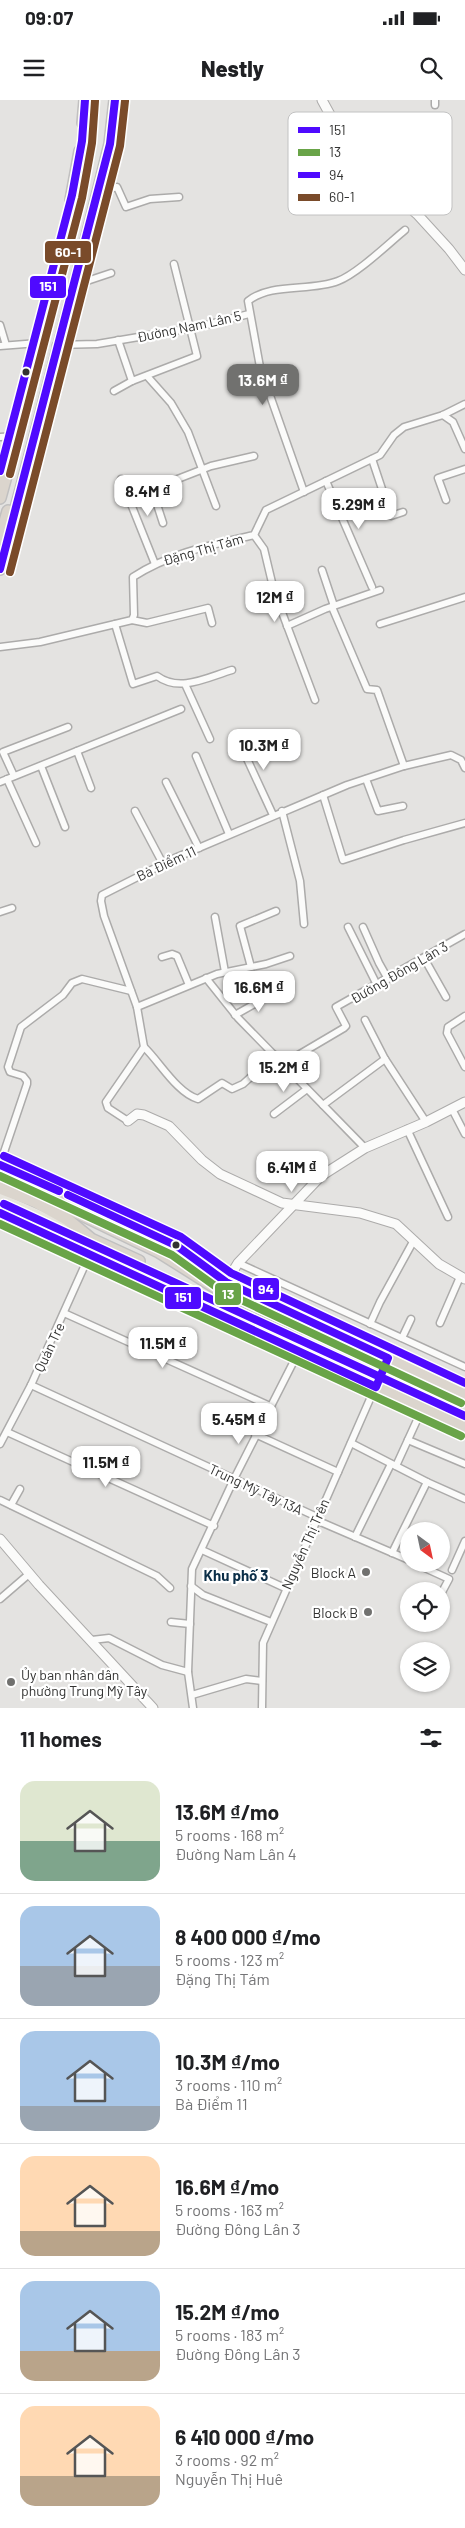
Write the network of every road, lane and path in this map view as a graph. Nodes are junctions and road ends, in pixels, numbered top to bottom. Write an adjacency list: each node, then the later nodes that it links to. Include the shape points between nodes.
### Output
1 (85, 100): 7 (highway)
2 (93, 100): 7 (highway)
3 (108, 100): 21 (highway, via 95,185)
4 (115, 100): 8 (highway, via 110,144)
5 (322, 100): 6 (street)
6 (329, 112)
7 (81, 167): 20 (highway)
8 (98, 192): 9 (street, via 117,187 126,207 150,199); 15 (highway)
9 (179, 197)
10 (418, 215): 13 (street)
11 (405, 230): 16 (street, Đường Nam Lân 5, via 338,281 276,290 253,297 248,301)
12 (174, 264): 18 (street)
13 (465, 270)
14 (111, 273): 15 (street)
15 (75, 285): 21 (highway)
16 (249, 314): 18 (street, Đường Nam Lân 5); 38 (street, via 260,367)
17 (0, 325): 22 (street)
18 (190, 328): 19 (street, Đường Nam Lân 5); 23 (street, via 197,356)
19 (118, 340): 21 (street, Đường Nam Lân 5); 24 (street)
20 (35, 343): 22 (street); 28 (highway)
21 (57, 345): 36 (highway)
22 (3, 346)
23 (147, 376): 24 (street); 33 (street, via 171,402 188,432)
24 (132, 381): 25 (street)
25 (114, 391)
26 (465, 404): 27 (street, Đặng Thị Tám)
27 (443, 415): 29 (street, via 453,422); 31 (street, Đặng Thị Tám, via 404,428 394,435 380,455)
28 (9, 436): 34 (highway); 39 (highway)
29 (465, 449)
30 (254, 456): 33 (street)
31 (372, 459): 37 (street, Đặng Thị Tám); 42 (street, via 391,516)
32 (465, 469): 40 (street, via 438,478)
33 (201, 470): 41 (street); 43 (street, via 151,489)
34 (0, 471)
35 (121, 479): 46 (street)
36 (20, 480): 45 (highway); 47 (highway)
37 (326, 481): 38 (street, Đặng Thị Tám); 49 (street)
38 (304, 492): 44 (street, Đặng Thị Tám, via 266,510)
39 (0, 498)
40 (446, 500)
41 (216, 506)
42 (403, 512)
43 (163, 523)
44 (254, 535): 46 (street, Đặng Thị Tám, via 172,555); 57 (street, via 264,549)
45 (0, 538)
46 (155, 564): 53 (street, Đặng Thị Tám, via 133,577)
47 (0, 569)
48 (322, 570): 52 (street)
49 (372, 588)
50 (380, 590): 52 (street)
51 (465, 597): 56 (street)
52 (333, 606): 57 (street); 72 (street, via 367,689 377,690)
53 (132, 620): 54 (street, via 147,623 208,608); 55 (street)
54 (212, 623)
55 (115, 624): 58 (street, via 40,642); 60 (street, via 133,684 157,676 163,681 181,686)
56 (380, 624)
57 (287, 626): 61 (street)
58 (0, 647)
59 (232, 670): 60 (street)
60 (185, 684): 66 (street)
61 (315, 700)
62 (181, 709): 68 (street)
63 (68, 727): 67 (street)
64 (236, 735): 70 (street)
65 (283, 738): 70 (street)
66 (210, 739)
67 (2, 749): 74 (street)
68 (77, 752): 71 (street); 78 (street)
69 (196, 756): 86 (street)
70 (246, 756): 83 (street)
71 (41, 766): 74 (street); 85 (street)
72 (404, 766): 73 (street, Bà Điểm 11, via 452,755 461,760); 75 (street, Bà Điểm 11)
73 (465, 768)
74 (14, 776): 76 (street)
75 (366, 779): 79 (street, Bà Điểm 11); 80 (street, via 378,811)
76 (3, 781): 87 (street)
77 (166, 782): 88 (street)
78 (90, 788)
79 (323, 795): 82 (street, Bà Điểm 11); 84 (street, via 343,860)
80 (403, 806)
81 (135, 811): 89 (street)
82 (282, 811): 83 (street, Bà Điểm 11); 94 (street, via 300,881)
83 (273, 815): 86 (street, Bà Điểm 11)
84 (465, 823)
85 (64, 827)
86 (229, 834): 88 (street, Bà Điểm 11)
87 (36, 843)
88 (199, 848): 89 (street, Bà Điểm 11)
89 (163, 864): 107 (street, Bà Điểm 11, via 102,895 104,916)
90 (12, 908): 92 (street)
91 (276, 911): 101 (street, via 240,926)
92 (0, 912)
93 (215, 917): 102 (street)
94 (304, 924)
95 (348, 926): 105 (street)
96 (363, 927): 104 (street)
97 (465, 934): 100 (street, Đường Đông Lân 3)
98 (290, 956): 101 (street)
99 (162, 957): 106 (street, via 177,956)
100 (424, 958): 104 (street, Đường Đông Lân 3); 109 (street)
101 (251, 967): 102 (street)
102 (225, 972): 103 (street)
103 (206, 978): 106 (street); 111 (street)
104 (388, 979): 105 (street, Đường Đông Lân 3)
105 (377, 985): 117 (street, Đường Đông Lân 3, via 336,1007 346,1026 344,1028)
106 (189, 986): 110 (street)
107 (131, 990): 110 (street, Bà Điểm 11); 129 (street, via 82,979 72,983 63,995 21,1028 8,1067 10,1072 23,1076 27,1084)
108 (272, 994): 111 (street)
109 (446, 998)
110 (137, 1007): 114 (street, Bà Điểm 11)
111 (235, 1014): 115 (street)
112 (465, 1016): 118 (street, via 448,1027 447,1033)
113 (365, 1020): 116 (street)
114 (144, 1047): 115 (street, via 167,1075 198,1099 222,1083 232,1090 243,1084); 124 (street, via 106,1102 108,1108)
115 (275, 1055): 117 (street)
116 (385, 1059): 121 (street); 125 (street)
117 (283, 1064): 119 (street)
118 (465, 1067)
119 (307, 1089): 121 (street); 123 (street)
120 (465, 1102): 122 (street)
121 (323, 1105): 128 (street)
122 (452, 1109): 125 (street); 127 (street)
123 (274, 1114)
124 (128, 1121): 135 (street, via 137,1114 169,1126 220,1174 282,1203)
125 (426, 1122): 126 (street)
126 (407, 1129): 128 (street); 138 (street)
127 (465, 1134)
128 (365, 1148): 135 (street, via 321,1176)
129 (0, 1164): 132 (highway)
130 (0, 1178): 132 (main road)
131 (0, 1188): 134 (highway)
132 (61, 1196): 134 (highway); 139 (highway); 142 (highway)
133 (0, 1198): 141 (main road)
134 (34, 1201): 141 (highway, via 68,1220)
135 (295, 1205): 140 (street, via 360,1213 396,1224); 143 (street)
136 (0, 1208): 141 (highway)
137 (0, 1213): 141 (highway)
138 (448, 1217)
139 (148, 1233): 142 (highway); 145 (highway, via 177,1246)
140 (414, 1240): 144 (street, via 439,1264); 149 (street)
141 (91, 1246): 146 (street, Quán Tre); 151 (highway); 152 (highway, via 130,1256)
142 (167, 1257): 145 (highway)
143 (238, 1263): 145 (street); 149 (street)
144 (462, 1278): 148 (street)
145 (223, 1287): 153 (highway)
146 (64, 1313): 156 (street, Quán Tre); 159 (street)
147 (411, 1320): 150 (street)
148 (440, 1323)
149 (370, 1324): 150 (street)
150 (402, 1338): 154 (street)
151 (298, 1351): 152 (highway); 159 (street)
152 (325, 1359): 155 (highway)
153 (387, 1361): 155 (street, Nguyễn Thị Trên); 157 (highway); 158 (highway)
154 (465, 1367)
155 (378, 1383): 160 (highway); 161 (highway); 166 (street, Nguyễn Thị Trên)
156 (31, 1385): 163 (street, Quán Tre); 171 (street, Trung Mỹ Tây 13A)
157 (465, 1394)
158 (465, 1401)
159 (270, 1406): 164 (street)
160 (423, 1407): 162 (highway); 165 (street)
161 (465, 1419)
162 (465, 1426)
163 (6, 1432): 167 (street, Quán Tre); 178 (street)
164 (255, 1434): 170 (street); 171 (street)
165 (408, 1440): 168 (street); 169 (street)
166 (351, 1443): 169 (street); 170 (street, Nguyễn Thị Trên)
167 (0, 1444)
168 (465, 1464)
169 (394, 1465): 172 (street); 179 (street)
170 (338, 1472): 177 (street, Nguyễn Thị Trên)
171 (234, 1479): 177 (street, Trung Mỹ Tây 13A); 178 (street)
172 (427, 1482): 174 (street); 183 (street)
173 (20, 1489): 176 (street)
174 (465, 1499)
175 (0, 1500): 176 (street)
176 (12, 1506): 190 (street, via 157,1576)
177 (316, 1519): 179 (street, Trung Mỹ Tây 13A); 191 (street, Nguyễn Thị Trên)
178 (214, 1526): 182 (street)
179 (355, 1537): 183 (street, Trung Mỹ Tây 13A)
180 (0, 1539): 187 (street)
181 (465, 1541): 185 (street)
182 (202, 1550): 189 (street, via 192,1569); 191 (street)
183 (392, 1553): 184 (street, Trung Mỹ Tây 13A)
184 (400, 1556)
185 (452, 1570)
186 (434, 1572): 188 (street, via 449,1579)
187 (29, 1574): 192 (street); 196 (street)
188 (447, 1582)
189 (191, 1586): 194 (street, via 203,1595); 195 (street)
190 (170, 1588)
191 (285, 1588): 194 (street, Nguyễn Thị Trên)
192 (0, 1599)
193 (171, 1622): 195 (street)
194 (271, 1622): 198 (street, Nguyễn Thị Trên, via 263,1643)
195 (190, 1624): 197 (street)
196 (92, 1640): 197 (street, via 109,1638 162,1665); 200 (street)
197 (188, 1672): 199 (street)
198 (262, 1681): 199 (street, via 246,1679); 202 (street, Nguyễn Thị Trên)
199 (192, 1695): 201 (street)
200 (153, 1708)
201 (193, 1708)
202 (262, 1708)

